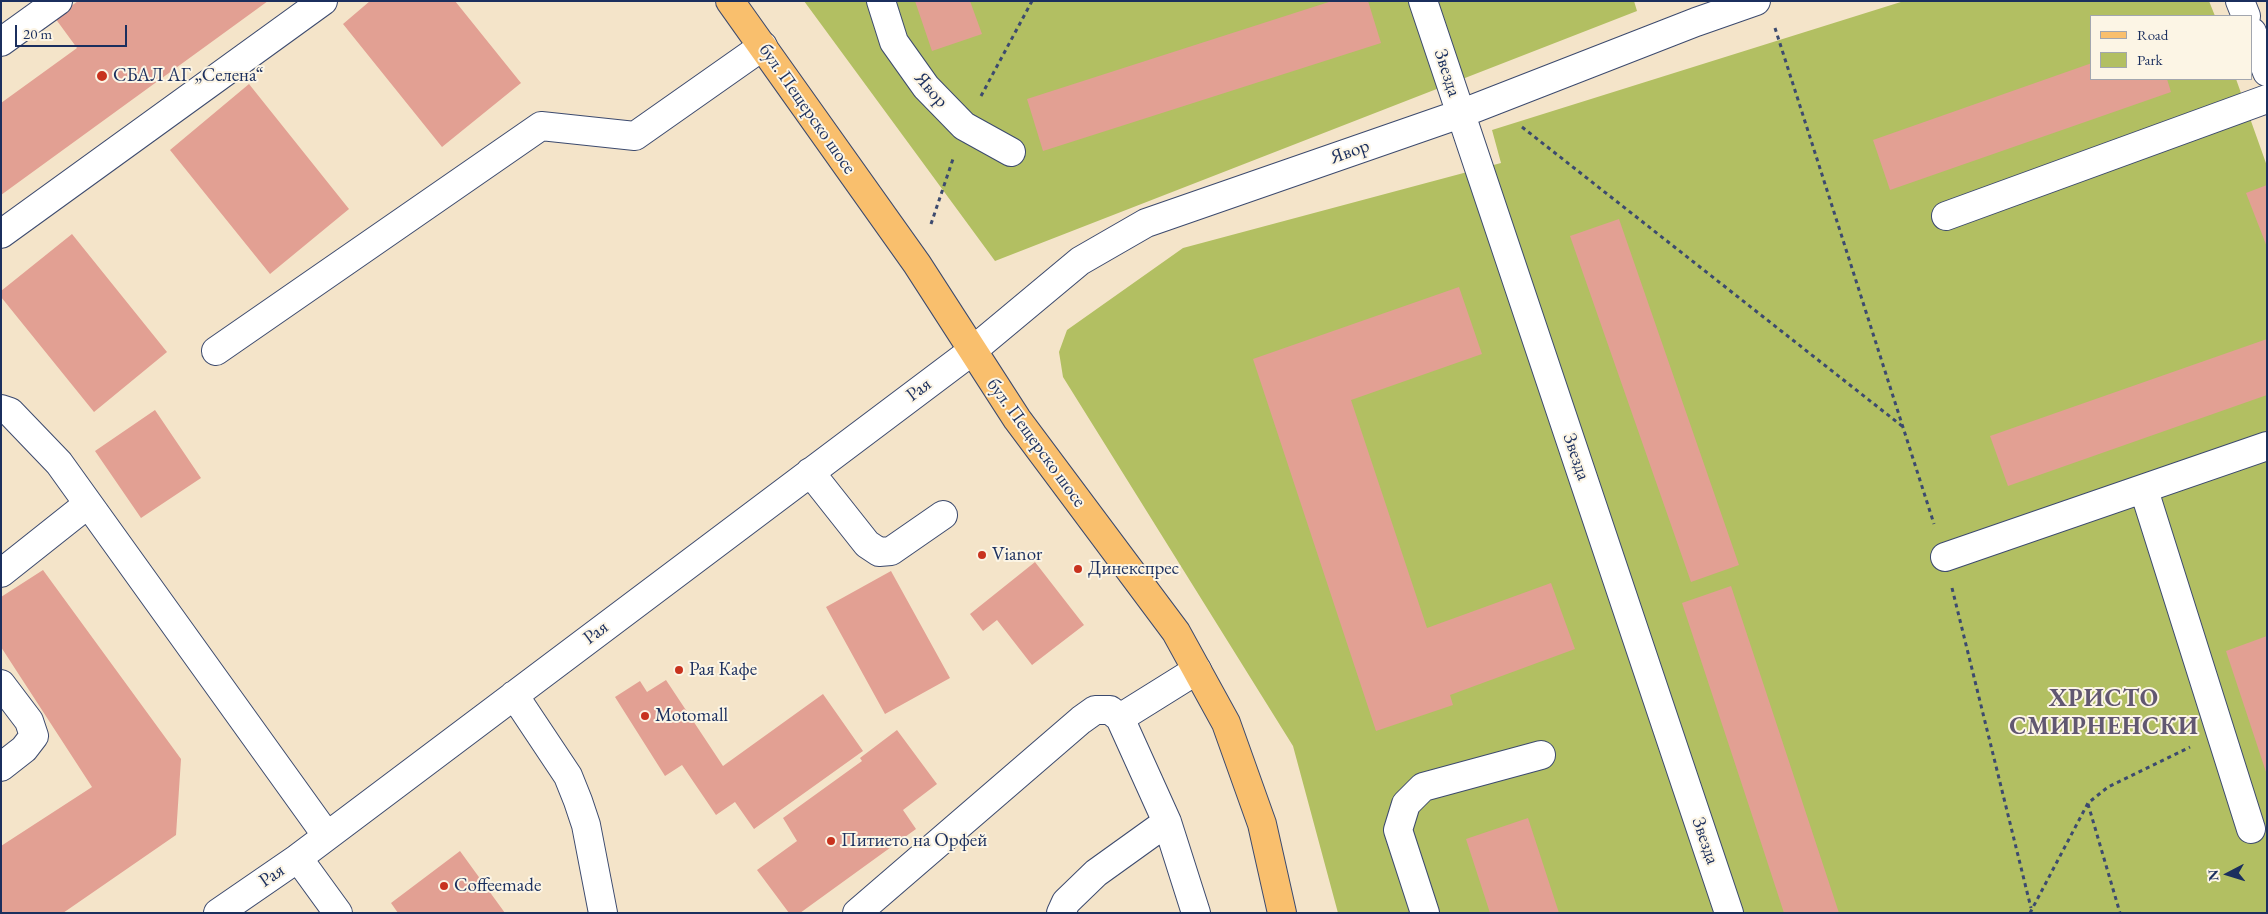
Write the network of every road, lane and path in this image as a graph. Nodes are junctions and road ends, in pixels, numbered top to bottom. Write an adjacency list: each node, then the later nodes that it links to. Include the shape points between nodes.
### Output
1 (58, 1): 11 (street)
2 (323, 1): 19 (street)
3 (730, 1): 12 (main road, бул. Пещерско шосе)
4 (881, 1): 17 (street, Явор, via 894,42 926,87 964,126)
5 (1423, 1): 16 (street, Звезда)
6 (2240, 1): 9 (street)
7 (1693, 11): 8 (street, Явор); 15 (street, Явор)
8 (1764, 11): 23 (path)
9 (2246, 15)
10 (2253, 35): 13 (street)
11 (1, 42)
12 (763, 46): 20 (street, via 635,136 541,126); 21 (main road, бул. Пещерско шосе, via 917,264)
13 (2267, 72)
14 (2267, 99): 18 (street)
15 (1490, 102): 16 (street, Явор); 23 (path)
16 (1460, 114): 21 (street, Явор, via 1146,223 1080,261); 52 (street, Звезда)
17 (1012, 152)
18 (1946, 216)
19 (1, 234)
20 (216, 350)
21 (972, 351): 25 (street, Рая); 31 (main road, бул. Пещерско шосе, via 1016,419 1176,632)
22 (1, 409): 27 (street, via 10,412 59,463)
23 (1902, 427): 29 (path)
24 (2267, 446): 26 (street)
25 (810, 472): 28 (street, via 867,544 879,552 891,550); 33 (street, Рая)
26 (2144, 490): 29 (street); 35 (street)
27 (88, 504): 30 (street); 41 (street)
28 (943, 516)
29 (1945, 557): 43 (path)
30 (1, 573)
31 (1197, 670): 34 (street); 50 (main road, бул. Пещерско шосе, via 1226,723 1262,824)
32 (1, 684): 37 (street, via 29,721 34,736 24,749)
33 (514, 695): 41 (street, Рая); 46 (street, via 568,776 586,826)
34 (1120, 718): 39 (street); 47 (street, via 1110,710 1095,710 1081,720)
35 (2220, 733): 38 (path, via 2108,786); 40 (street)
36 (1541, 756): 51 (street, via 1423,787 1406,804 1398,830)
37 (1, 767)
38 (2088, 803): 43 (path); 54 (path)
39 (1166, 822): 48 (street, via 1096,873 1066,902); 49 (street)
40 (2251, 829)
41 (327, 836): 42 (street, Рая)
42 (298, 858): 44 (street, Рая); 45 (street)
43 (2031, 908): 53 (path)
44 (218, 913)
45 (338, 913)
46 (603, 913)
47 (857, 913)
48 (1061, 913)
49 (1196, 913)
50 (1282, 913)
51 (1425, 913)
52 (1729, 913)
53 (2030, 913)
54 (2120, 913)

